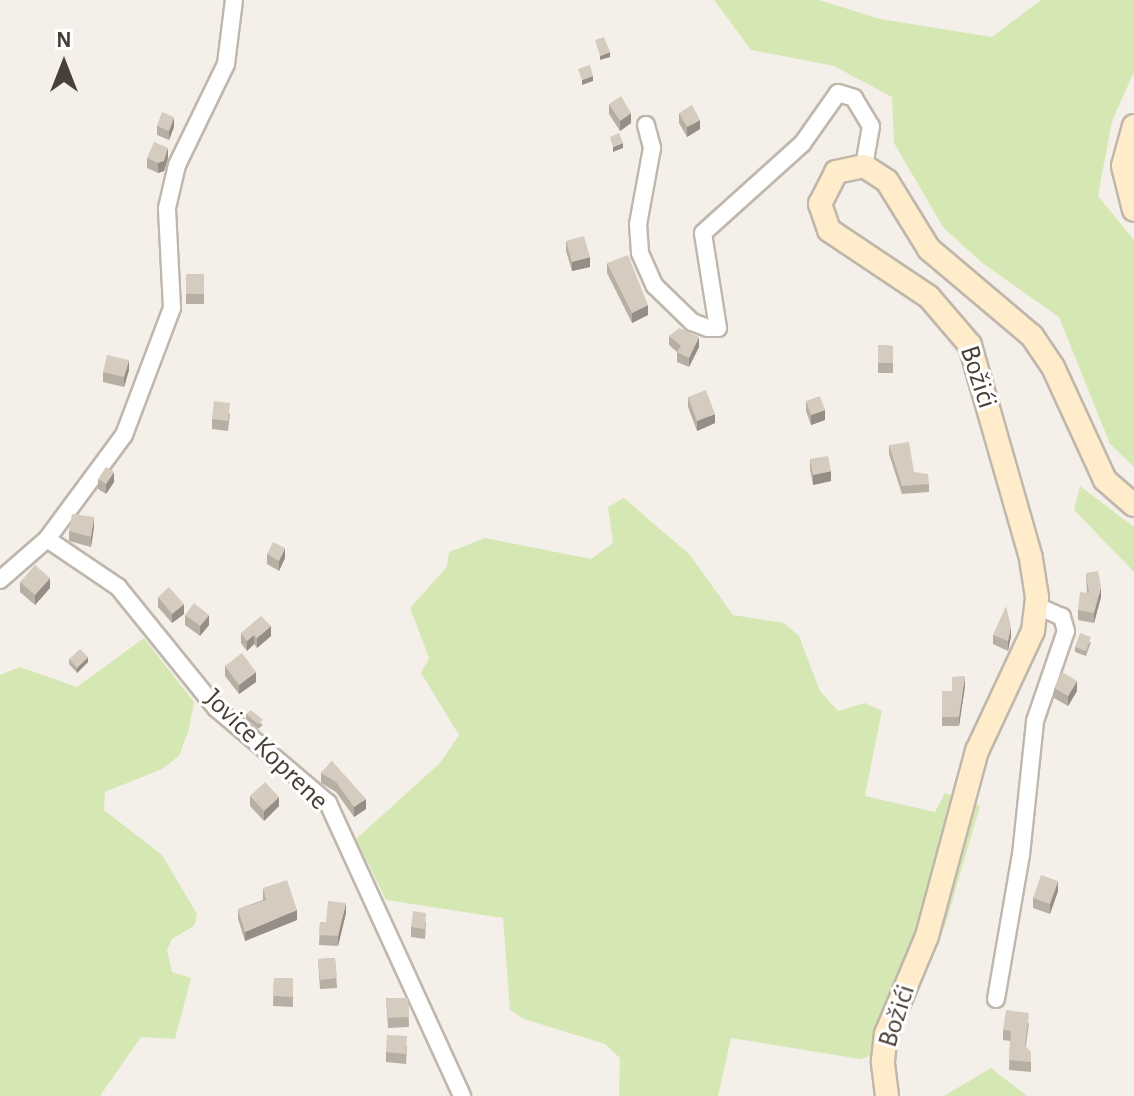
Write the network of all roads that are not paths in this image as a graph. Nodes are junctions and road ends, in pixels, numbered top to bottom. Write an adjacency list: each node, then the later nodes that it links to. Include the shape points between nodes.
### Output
1 (234, 0): 7 (street, via 226,64 177,165 167,208 172,308 124,435)
2 (646, 125): 4 (street, via 652,148 638,224 640,253 655,286 692,322 708,328 718,328 703,233 802,144 838,93 854,98 871,126)
3 (1134, 126): 5 (main road, via 1123,166)
4 (864, 166): 6 (main road, Božići, via 887,181 929,249 1041,346 1097,468 1112,490); 9 (main road, Božići, via 848,166 830,178 821,215 841,241 929,297 965,336 1031,558)
5 (1134, 210)
6 (1134, 505)
7 (47, 539): 8 (street); 11 (street, Jovice Koprene, via 118,587 216,708 328,803)
8 (0, 580)
9 (1037, 606): 10 (street, via 1062,617 1066,631 1035,721 1021,855); 12 (main road, Božići, via 1029,640 977,751 927,936 886,1034)
10 (996, 999)
11 (462, 1096)
12 (887, 1096)

